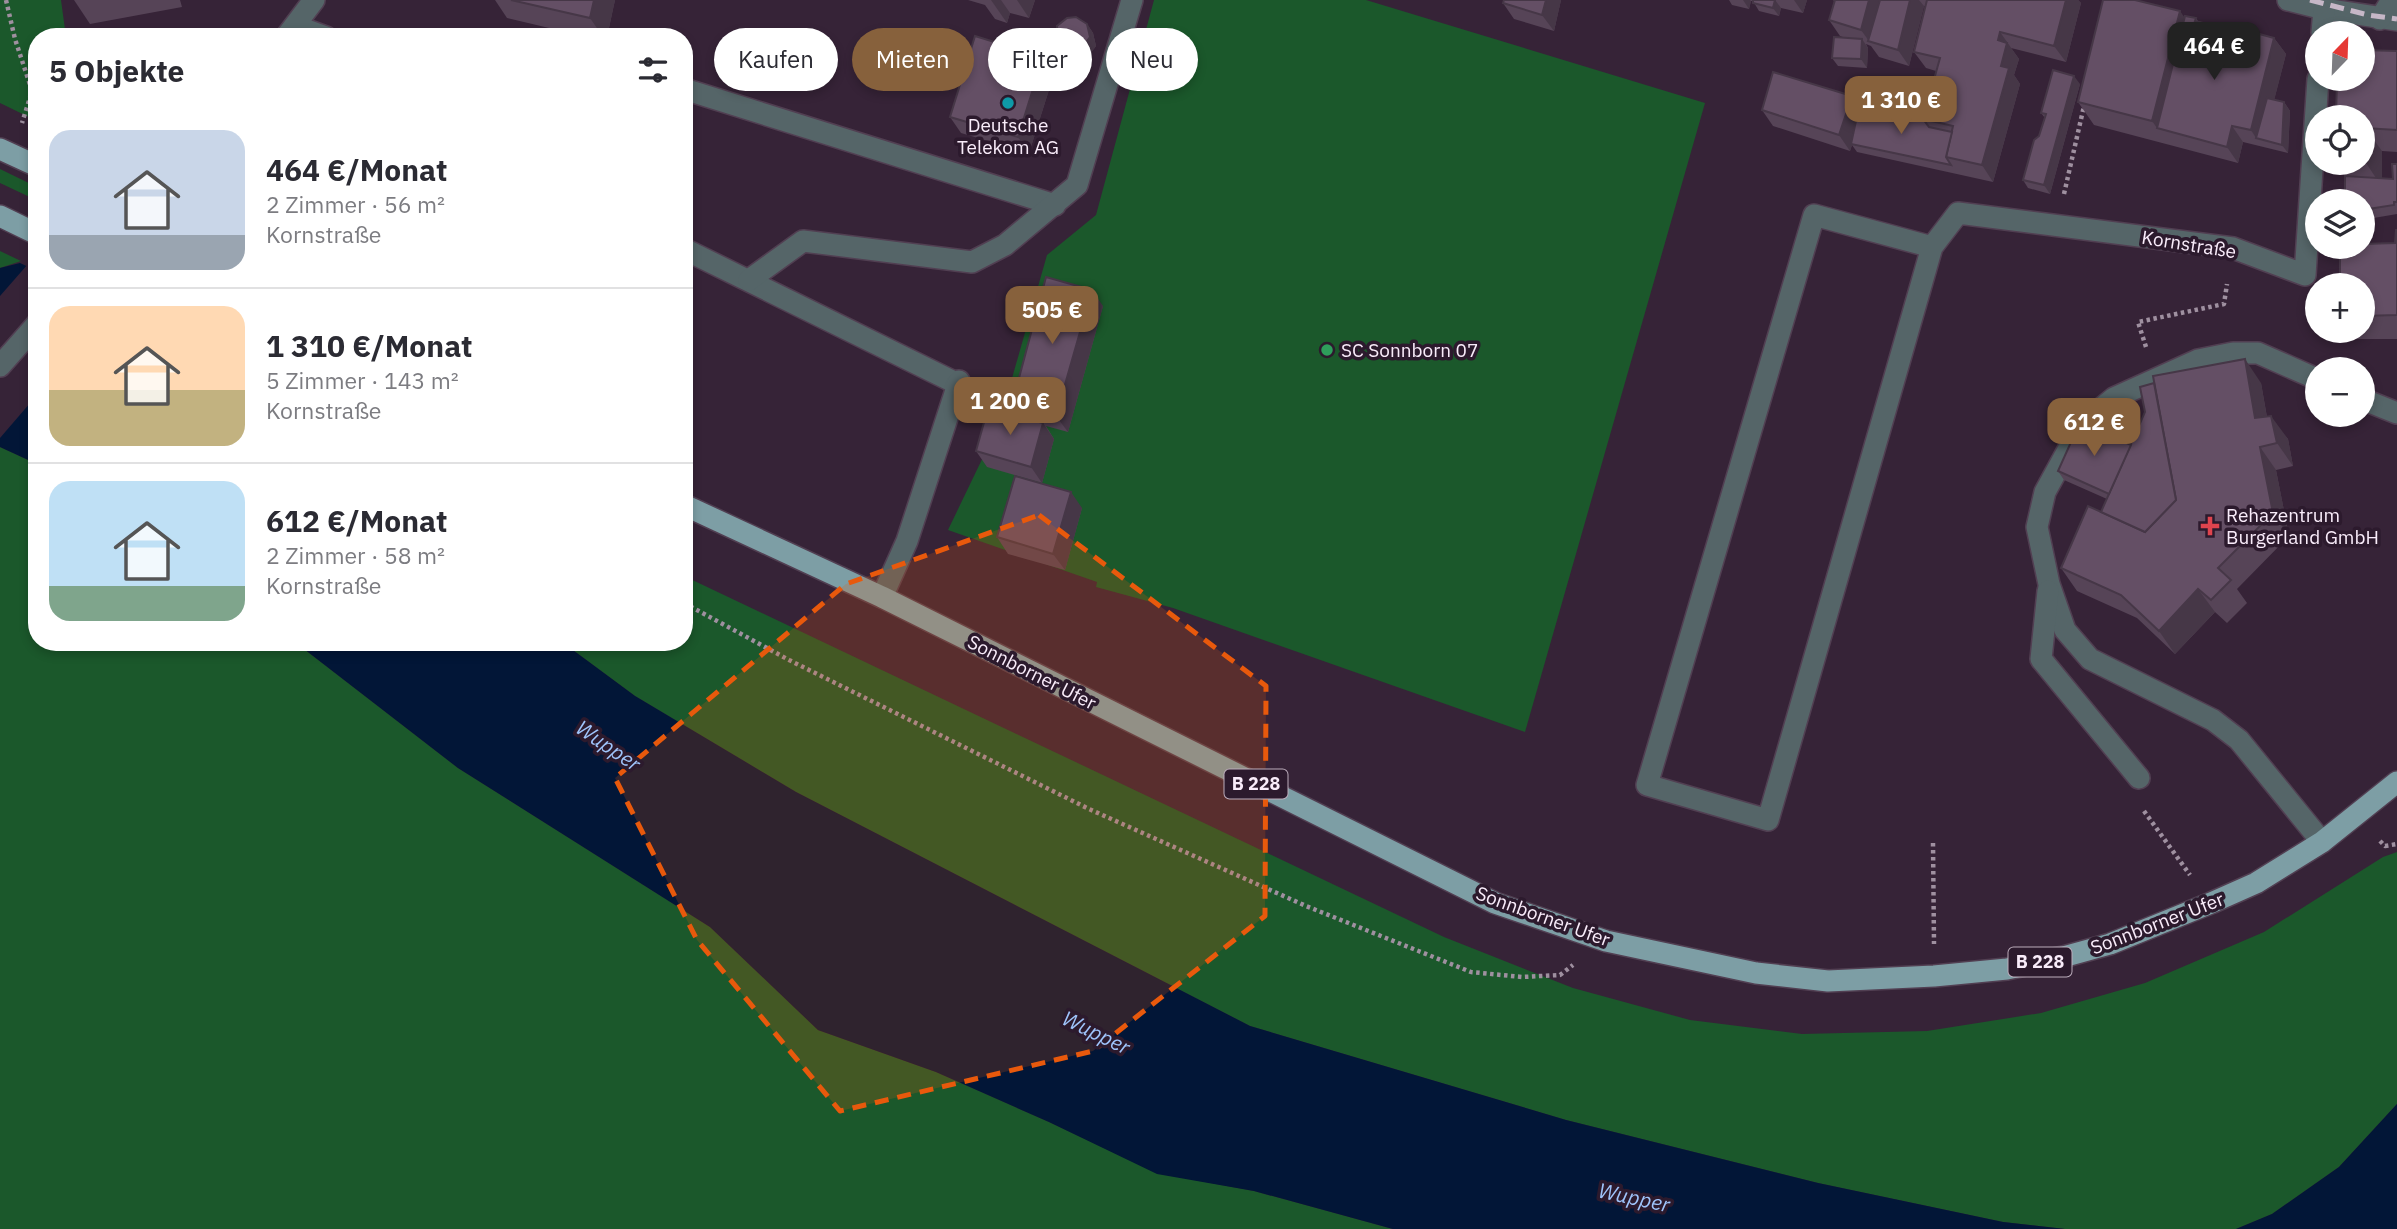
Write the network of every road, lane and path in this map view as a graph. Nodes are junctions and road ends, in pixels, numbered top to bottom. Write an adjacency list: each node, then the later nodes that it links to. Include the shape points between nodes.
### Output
1 (6, 0): 10 (path)
2 (314, 0): 9 (street)
3 (1132, 0): 18 (street, via 1077,184)
4 (2288, 0): 6 (street)
5 (2392, 0): 7 (street)
6 (2324, 9): 7 (street); 8 (street)
7 (2388, 19)
8 (2323, 21)
9 (293, 28)
10 (28, 79)
11 (2317, 91): 21 (street, Kornstraße, via 2305,275 2233,248 1958,213)
12 (693, 92): 18 (street)
13 (28, 100): 15 (path)
14 (2085, 103): 17 (path)
15 (6, 152): 16 (main road)
16 (28, 162)
17 (2067, 179)
18 (1055, 205): 23 (street, via 1004,245 972,262 803,241)
19 (0, 216): 20 (main road)
20 (28, 230)
21 (1932, 247): 21 (street, via 1814,215 1647,785 1768,820)
22 (693, 252): 23 (street)
23 (749, 280): 31 (street, via 958,382 907,541)
24 (2208, 308): 25 (path)
25 (2156, 318)
26 (28, 334): 27 (street)
27 (0, 366)
28 (2305, 374): 30 (street, via 2258,353 2198,360 2114,398 2088,419 2045,492 2037,527)
29 (693, 509): 31 (main road, Sonnborner Ufer / B 228)
30 (2049, 584): 33 (street, via 2041,659); 36 (street, via 2065,630 2090,659 2213,720 2239,740)
31 (882, 597): 39 (main road, Sonnborner Ufer / B 228, via 1495,903)
32 (693, 608): 39 (path, via 1089,809 1306,906 1471,972 1560,975)
33 (2139, 778)
34 (2397, 782): 36 (main road, Sonnborner Ufer / B 228)
35 (2140, 806): 38 (path)
36 (2322, 842): 38 (main road, Sonnborner Ufer / B 228, via 2256,883)
37 (1934, 843): 40 (path)
38 (2211, 903): 40 (main road, Sonnborner Ufer / B 228, via 2110,944 2063,957)
39 (1606, 941): 40 (main road, Sonnborner Ufer / B 228, via 1756,973 1828,981)
40 (1934, 976)

